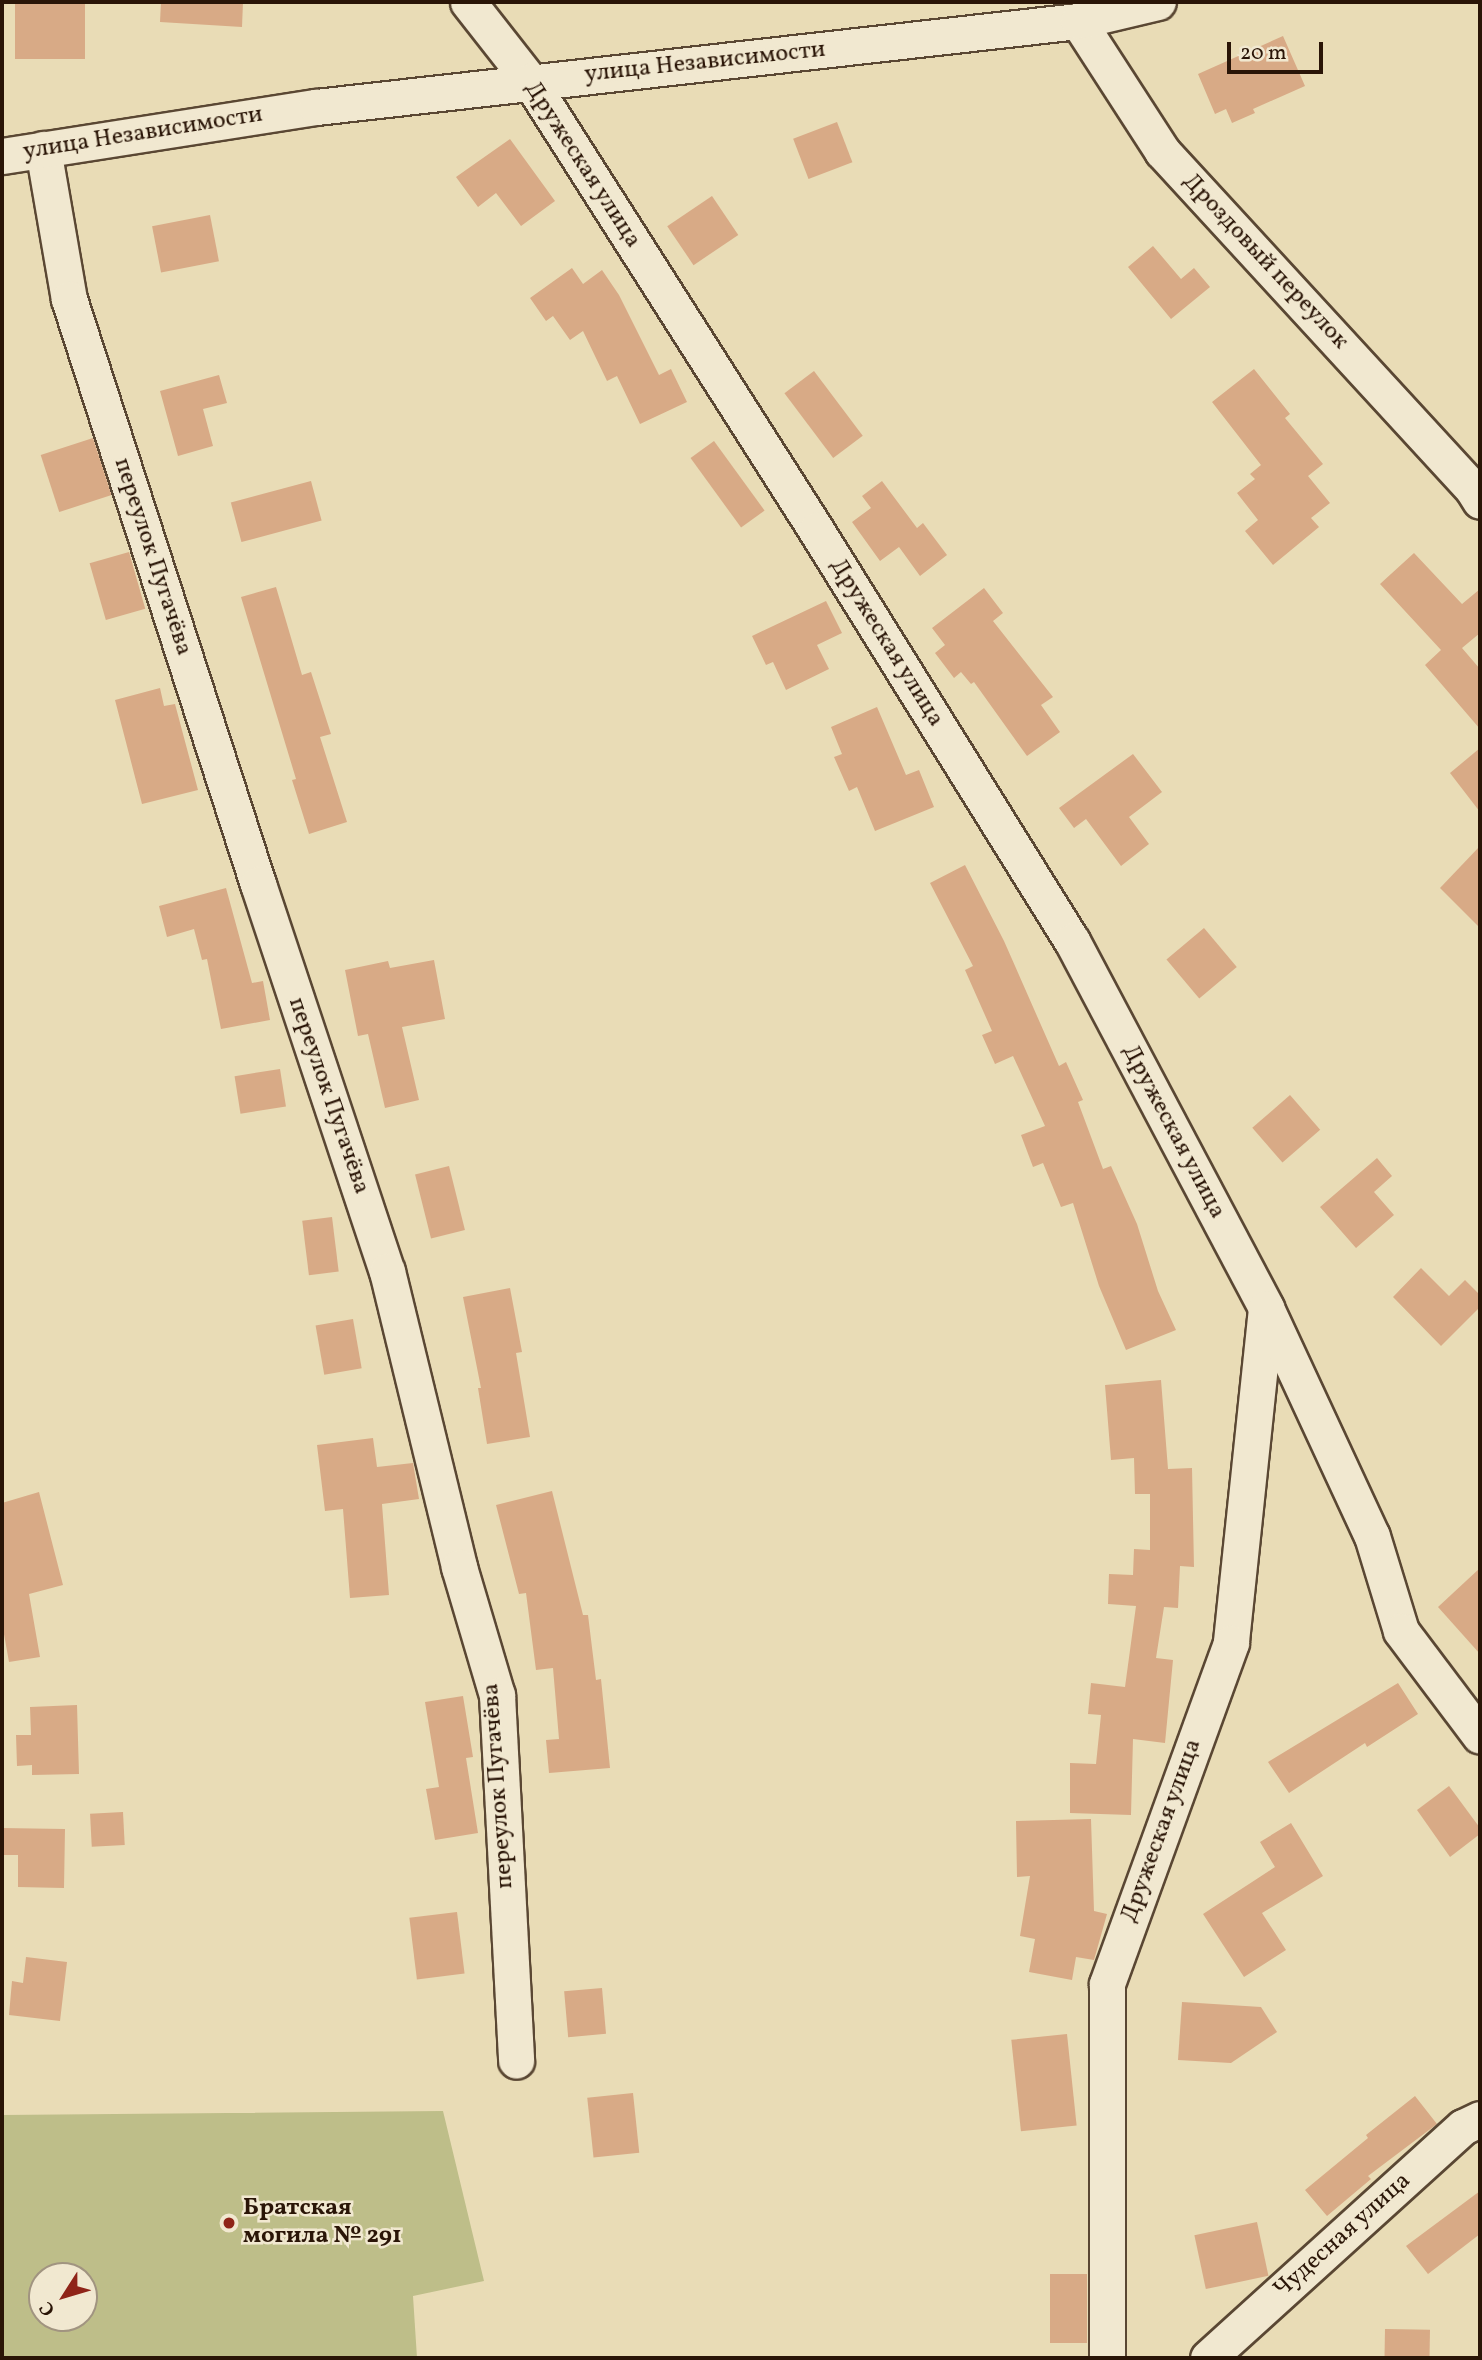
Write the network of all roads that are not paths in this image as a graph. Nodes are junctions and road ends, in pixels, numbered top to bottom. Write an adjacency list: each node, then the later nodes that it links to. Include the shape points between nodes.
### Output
1 (468, 2): 4 (street, Дружеская улица)
2 (1158, 2): 3 (street, улица Независимости)
3 (1077, 21): 4 (street, улица Независимости); 7 (street, Дроздовый переулок, via 1162,150)
4 (530, 81): 5 (street, улица Независимости); 8 (street, Дружеская улица, via 1072,941)
5 (43, 149): 6 (street, улица Независимости); 10 (street, переулок Пугачёва, via 69,299 387,1271 459,1567 497,1695)
6 (2, 156)
7 (1478, 491)
8 (1266, 1308): 9 (street, Дружеская улица, via 1372,1536 1401,1631); 12 (street, Дружеская улица, via 1231,1643 1107,1984)
9 (1480, 1736)
10 (516, 2061)
11 (1480, 2119): 13 (street, Чудесная улица, via 1463,2127)
12 (1107, 2358)
13 (1208, 2358)

